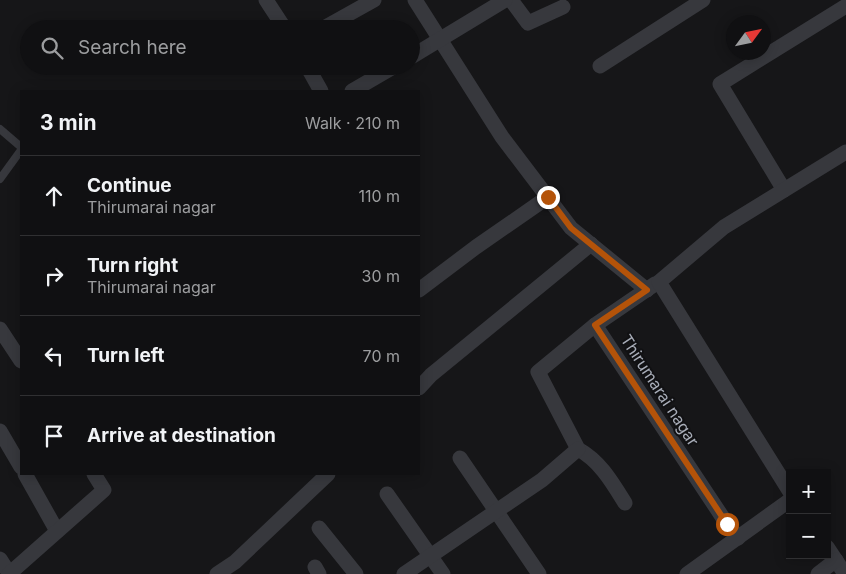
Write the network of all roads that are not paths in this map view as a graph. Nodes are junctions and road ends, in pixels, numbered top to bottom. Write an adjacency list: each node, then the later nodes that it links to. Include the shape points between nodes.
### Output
1 (266, 0): 9 (street)
2 (374, 0): 10 (street)
3 (414, 0): 11 (street)
4 (505, 0): 11 (street)
5 (511, 0): 7 (street, via 528,23)
6 (703, 0): 13 (street)
7 (566, 2)
8 (846, 6): 23 (street, via 720,84)
9 (279, 20)
10 (338, 20)
11 (439, 41): 12 (street); 24 (street, via 502,137)
12 (420, 52)
13 (600, 66)
14 (312, 75): 16 (street)
15 (380, 75): 17 (street)
16 (319, 90)
17 (354, 90)
18 (0, 130): 19 (lane)
19 (20, 147)
20 (20, 149): 22 (lane)
21 (846, 152): 23 (street)
22 (0, 179)
23 (784, 190): 26 (street, via 724,227)
24 (548, 197): 25 (street, via 571,228); 27 (street)
25 (591, 244): 26 (street); 31 (street)
26 (653, 286): 28 (street); 39 (street)
27 (420, 289)
28 (595, 325): 33 (street, via 538,372); 46 (street, Thirumarai nagar)
29 (0, 330): 30 (street)
30 (20, 360)
31 (420, 387)
32 (0, 431): 35 (street)
33 (578, 449): 41 (street, via 589,455 608,476); 43 (street, via 542,480)
34 (460, 458): 43 (street)
35 (20, 465)
36 (26, 475): 45 (street)
37 (95, 475): 45 (street, via 104,490)
38 (327, 475): 53 (street, via 235,562)
39 (786, 486)
40 (387, 494): 48 (street)
41 (625, 503)
42 (786, 503): 46 (street)
43 (497, 511): 48 (street); 57 (street)
44 (320, 528): 54 (street)
45 (57, 531): 52 (street)
46 (738, 538): 51 (street)
47 (831, 553): 50 (street)
48 (431, 556): 55 (street); 56 (street)
49 (0, 559): 52 (street)
50 (836, 560): 58 (street); 59 (street)
51 (690, 573)
52 (9, 574)
53 (217, 574)
54 (356, 574)
55 (404, 574)
56 (443, 574)
57 (539, 574)
58 (818, 574)
59 (845, 574)

